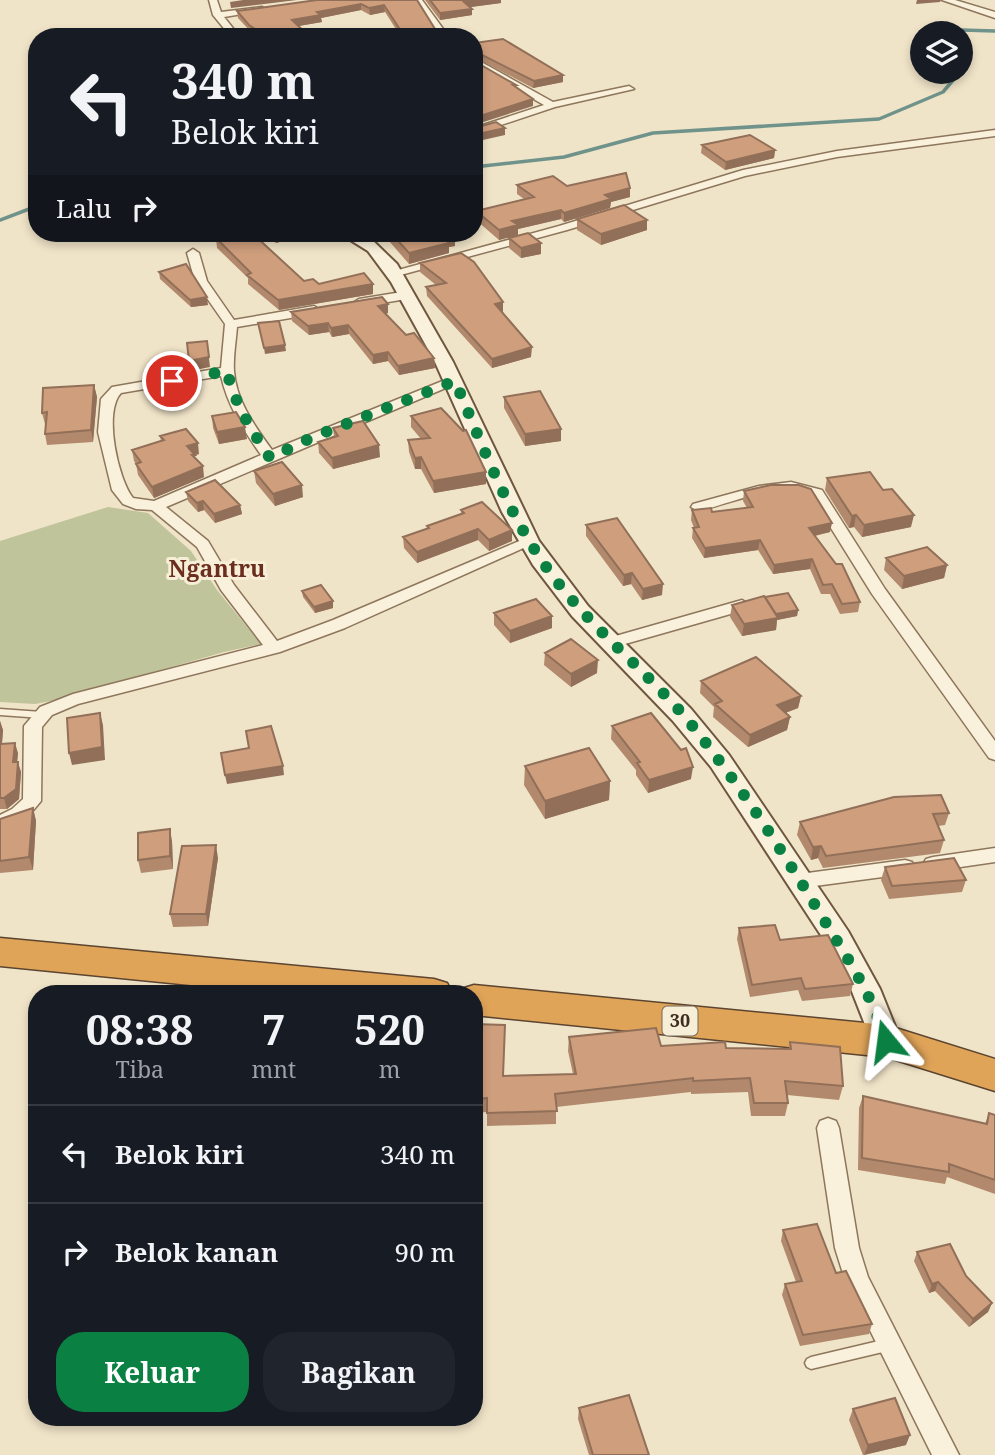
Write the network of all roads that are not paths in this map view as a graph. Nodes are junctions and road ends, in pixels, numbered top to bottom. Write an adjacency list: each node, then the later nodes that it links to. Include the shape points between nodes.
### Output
1 (213, 0): 5 (street)
2 (418, 0): 8 (street)
3 (946, 0): 6 (street)
4 (267, 9): 5 (street)
5 (217, 15): 7 (street)
6 (995, 15)
7 (228, 28)
8 (439, 28)
9 (483, 69): 11 (street)
10 (629, 89): 11 (street)
11 (552, 105): 12 (street)
12 (483, 128)
13 (995, 133): 16 (street, via 837,154 743,173)
14 (364, 242): 16 (street)
15 (193, 253): 18 (street, via 201,281)
16 (397, 272): 17 (street)
17 (408, 295): 18 (street); 20 (street)
18 (231, 324): 19 (street)
19 (227, 371): 21 (street, via 233,397); 22 (street, via 117,390 109,396 105,432 119,490 136,505)
20 (455, 381): 21 (street); 24 (street, via 486,457)
21 (270, 458): 22 (street)
22 (156, 506): 27 (street, via 203,544 227,587)
23 (698, 507): 30 (street, via 783,486 803,486 817,493 878,591)
24 (529, 542): 26 (street); 27 (street)
25 (742, 605): 26 (street)
26 (611, 643): 33 (street, via 685,718)
27 (274, 648): 29 (street, via 73,701)
28 (0, 712): 29 (lane)
29 (42, 715): 31 (street, via 33,726 32,801)
30 (995, 754)
31 (0, 823)
32 (995, 855): 33 (street)
33 (800, 881): 37 (street, via 875,1004)
34 (0, 952): 35 (highway)
35 (340, 985)
36 (483, 1001): 37 (highway, 30)
37 (886, 1041): 38 (highway, 30)
38 (995, 1075)
39 (828, 1128): 40 (street, via 847,1248 857,1280)
40 (889, 1344): 41 (lane); 42 (street)
41 (811, 1363)
42 (946, 1455)

